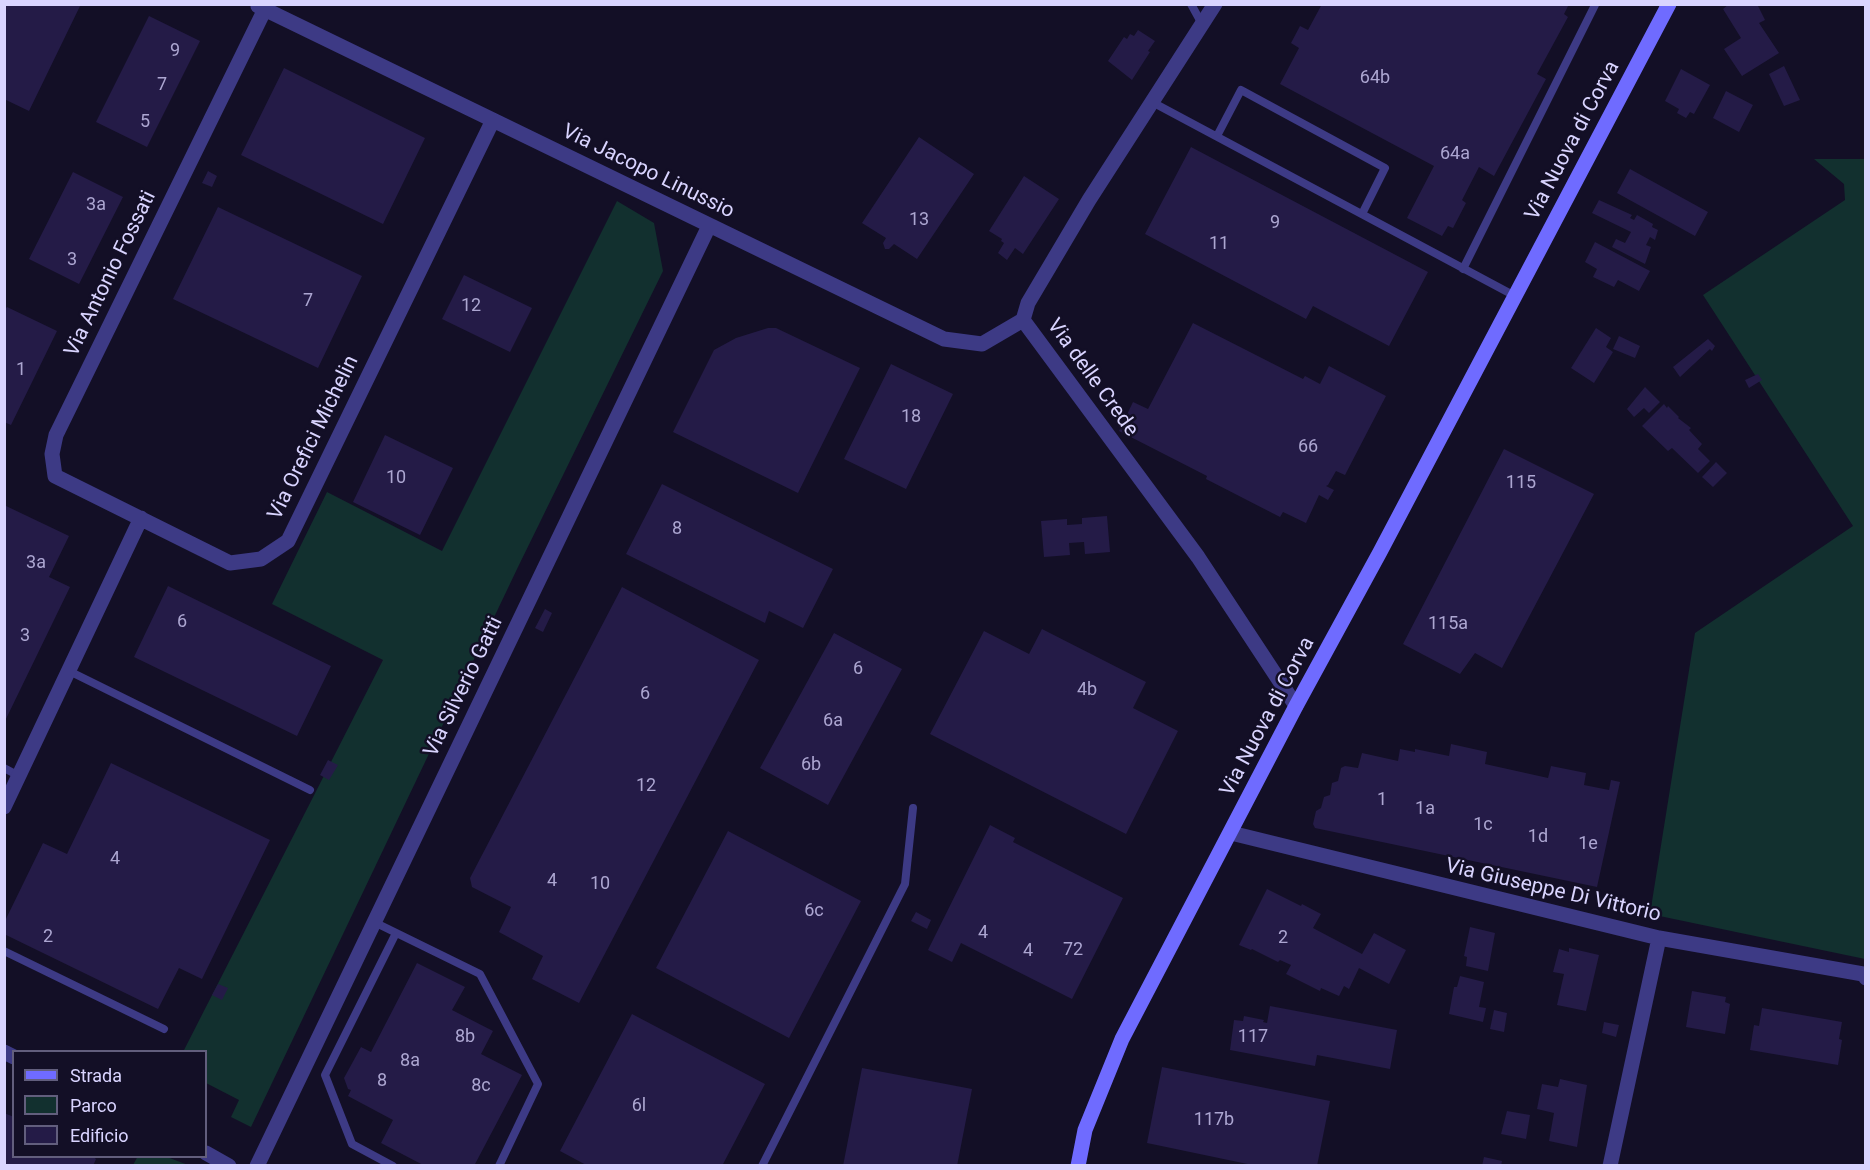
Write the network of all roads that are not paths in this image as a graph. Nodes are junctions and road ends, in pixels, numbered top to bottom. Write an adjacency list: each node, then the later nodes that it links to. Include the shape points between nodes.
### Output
1 (1191, 4): 6 (lane)
2 (1215, 4): 6 (street, Via delle Crede)
3 (1669, 4): 13 (main road, Via Nuova di Corva)
4 (1595, 5): 12 (lane)
5 (260, 7): 8 (street, Via Jacopo Linussio); 15 (street, Via Antonio Fossati, via 56,435 52,454 55,476)
6 (1202, 24): 7 (street, Via delle Crede)
7 (1152, 102): 9 (lane); 14 (street, Via delle Crede, via 1028,303)
8 (493, 120): 11 (street, Via Jacopo Linussio); 15 (street, Via Orefici Michelin, via 288,541 261,559 230,563)
9 (1216, 136): 10 (lane); 10 (lane, via 1241,90 1385,168)
10 (1362, 214): 12 (lane)
11 (709, 226): 14 (street, Via Jacopo Linussio, via 944,339 982,345); 24 (street, Via Silverio Gatti)
12 (1463, 269): 13 (lane)
13 (1515, 296): 17 (main road, Via Nuova di Corva)
14 (1023, 320): 17 (street, Via delle Crede, via 1198,557)
15 (141, 518): 16 (street)
16 (69, 671): 19 (street); 20 (lane)
17 (1296, 706): 23 (main road, Via Nuova di Corva)
18 (4, 768): 19 (lane)
19 (19, 776): 21 (street)
20 (310, 790)
21 (4, 807)
22 (913, 808): 35 (lane, via 904,884)
23 (1231, 833): 26 (street, Via Giuseppe Di Vittorio); 36 (main road, Via Nuova di Corva, via 1122,1039 1085,1130)
24 (374, 922): 25 (lane); 32 (street, Via Silverio Gatti)
25 (396, 933): 33 (lane, via 325,1075 352,1144); 34 (lane, via 480,974 538,1084)
26 (1659, 938): 28 (street, Via Giuseppe Di Vittorio, via 1863,974); 37 (street)
27 (4, 951): 29 (lane)
28 (1866, 978)
29 (164, 1029)
30 (207, 1155): 31 (street)
31 (229, 1166)
32 (257, 1166)
33 (393, 1166)
34 (499, 1166)
35 (762, 1166)
36 (1078, 1166)
37 (1610, 1166)

